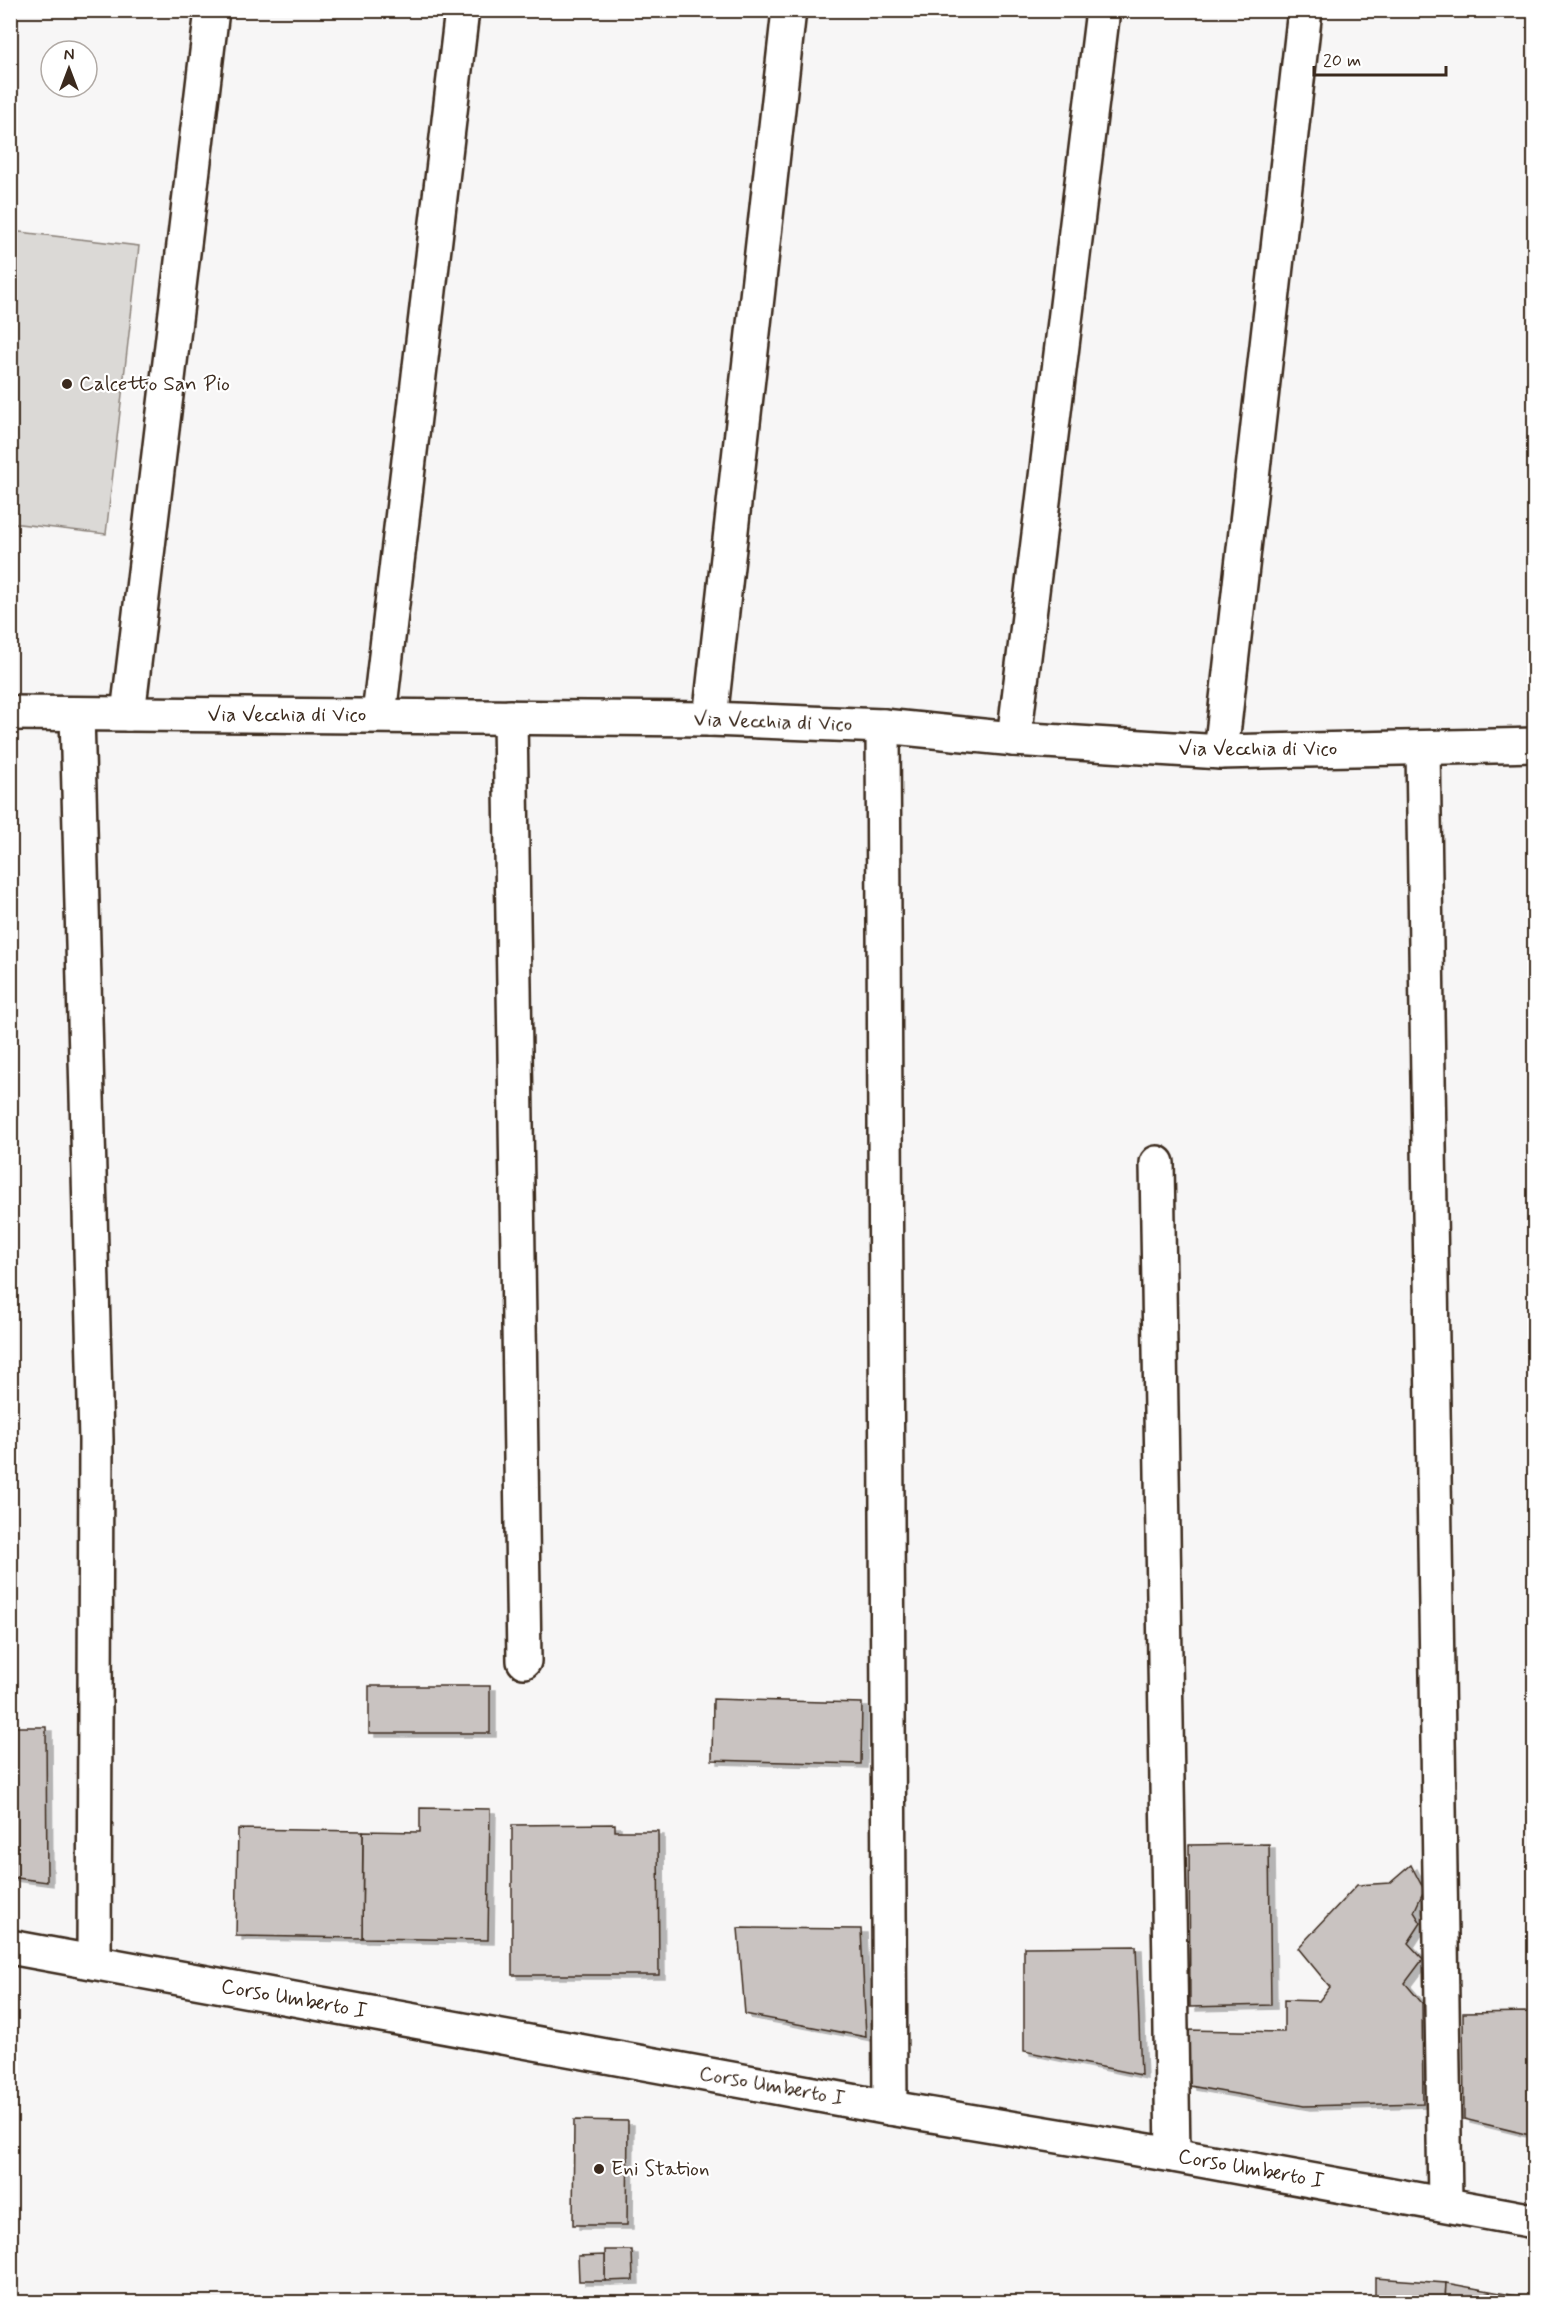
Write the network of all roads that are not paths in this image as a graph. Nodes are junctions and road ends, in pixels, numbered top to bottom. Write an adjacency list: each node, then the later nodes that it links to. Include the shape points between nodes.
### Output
1 (212, 10): 8 (street)
2 (462, 10): 9 (street)
3 (789, 10): 11 (street)
4 (1103, 10): 13 (street)
5 (1305, 10): 16 (street)
6 (10, 713): 7 (street, Via Vecchia di Vico)
7 (77, 714): 8 (street, Via Vecchia di Vico); 20 (street, via 96,1440)
8 (128, 714): 9 (street, Via Vecchia di Vico)
9 (379, 715): 10 (street, Via Vecchia di Vico)
10 (510, 717): 11 (street, Via Vecchia di Vico); 18 (street)
11 (710, 719): 12 (street, Via Vecchia di Vico)
12 (883, 726): 13 (street, Via Vecchia di Vico); 21 (street)
13 (1014, 740): 16 (street, Via Vecchia di Vico)
14 (1534, 746): 15 (street, Via Vecchia di Vico)
15 (1423, 748): 16 (street, Via Vecchia di Vico); 23 (street)
16 (1221, 752)
17 (1157, 1163): 22 (street)
18 (524, 1661)
19 (10, 1947): 20 (street, Corso Umberto I)
20 (94, 1962): 21 (street, Corso Umberto I)
21 (890, 2108): 22 (street, Corso Umberto I)
22 (1173, 2155): 23 (street, Corso Umberto I)
23 (1445, 2204): 24 (street, Corso Umberto I)
24 (1534, 2221)

